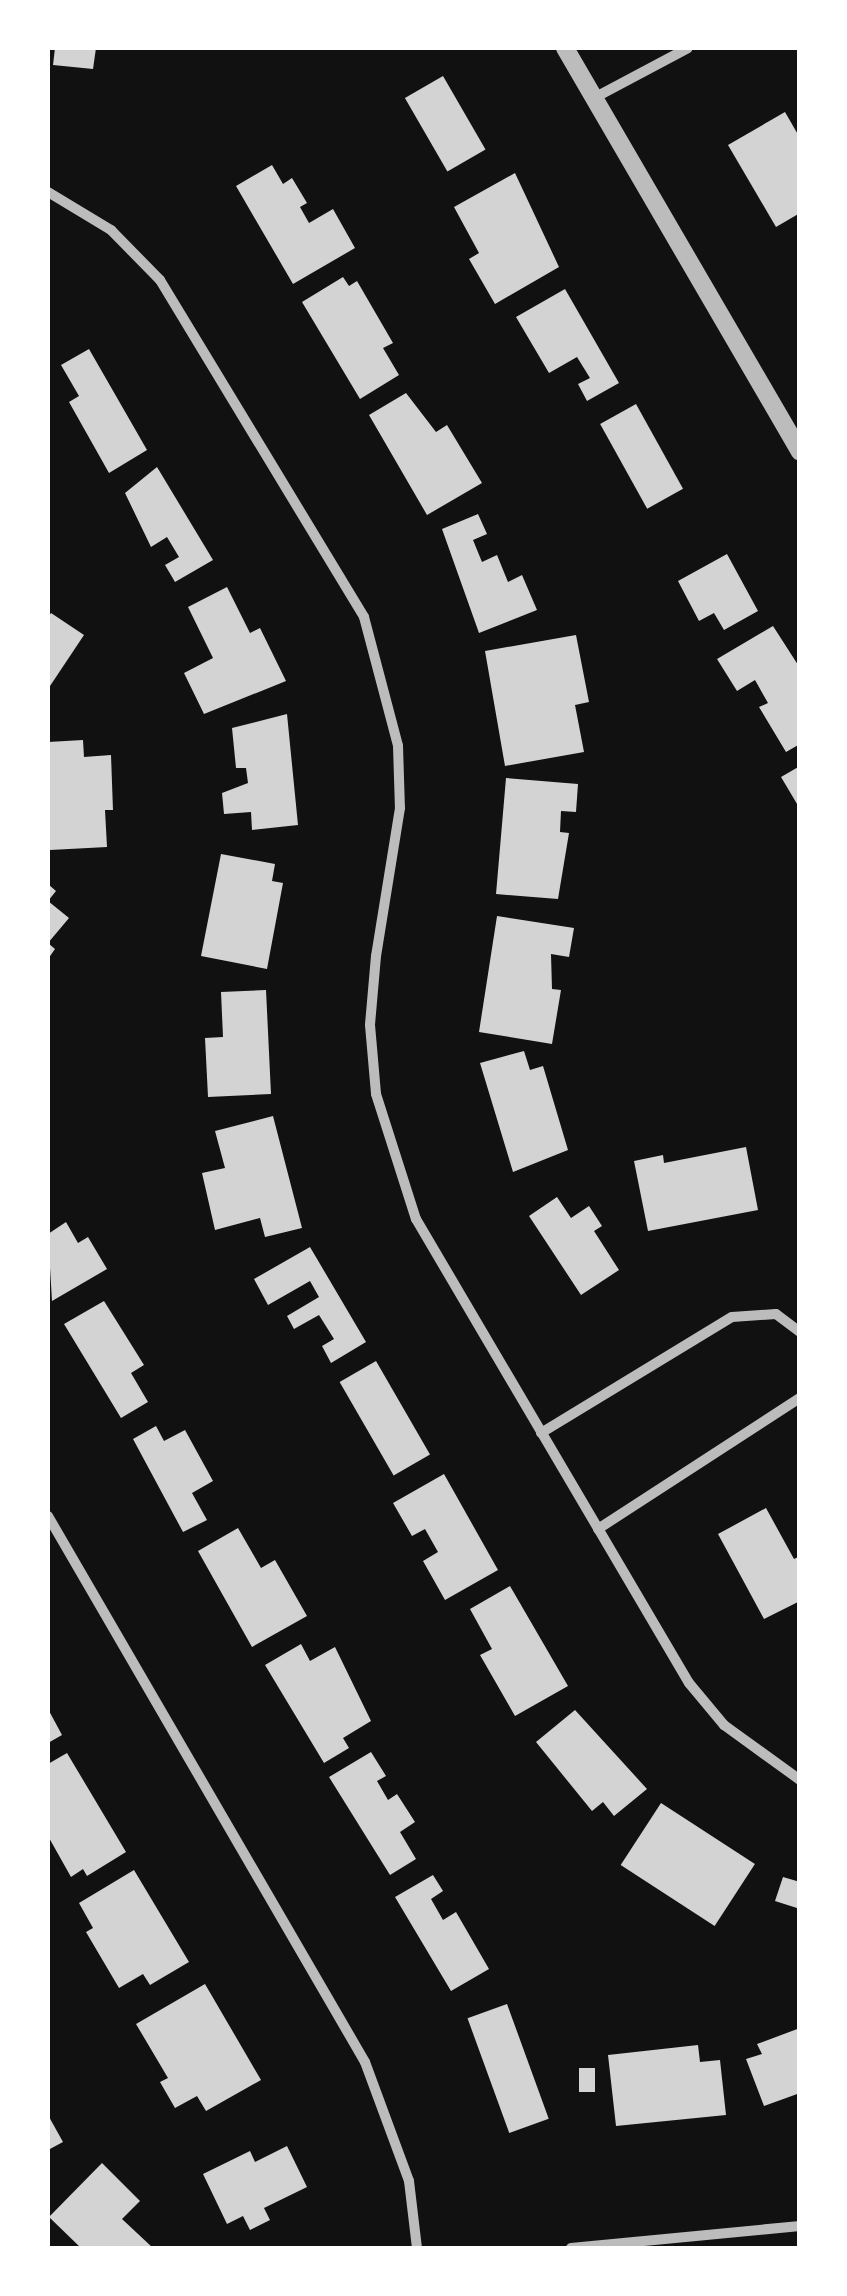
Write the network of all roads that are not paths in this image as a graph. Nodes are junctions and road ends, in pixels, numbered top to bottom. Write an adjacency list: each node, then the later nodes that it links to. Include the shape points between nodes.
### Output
1 (565, 48): 3 (street)
2 (688, 48): 3 (street)
3 (594, 98): 5 (street)
4 (48, 192): 8 (street, via 111,230 160,280 364,617 398,746 400,808 374,973 376,1094 416,1219)
5 (800, 451)
6 (800, 1332): 8 (street, via 776,1314 732,1317)
7 (800, 1398): 10 (street)
8 (541, 1433): 10 (street)
9 (48, 1516): 14 (street, via 365,2062 409,2181)
10 (598, 1529): 11 (street, via 688,1683 724,1725)
11 (800, 1780)
12 (800, 2226): 13 (street)
13 (639, 2245): 15 (street)
14 (418, 2248)
15 (571, 2248)

